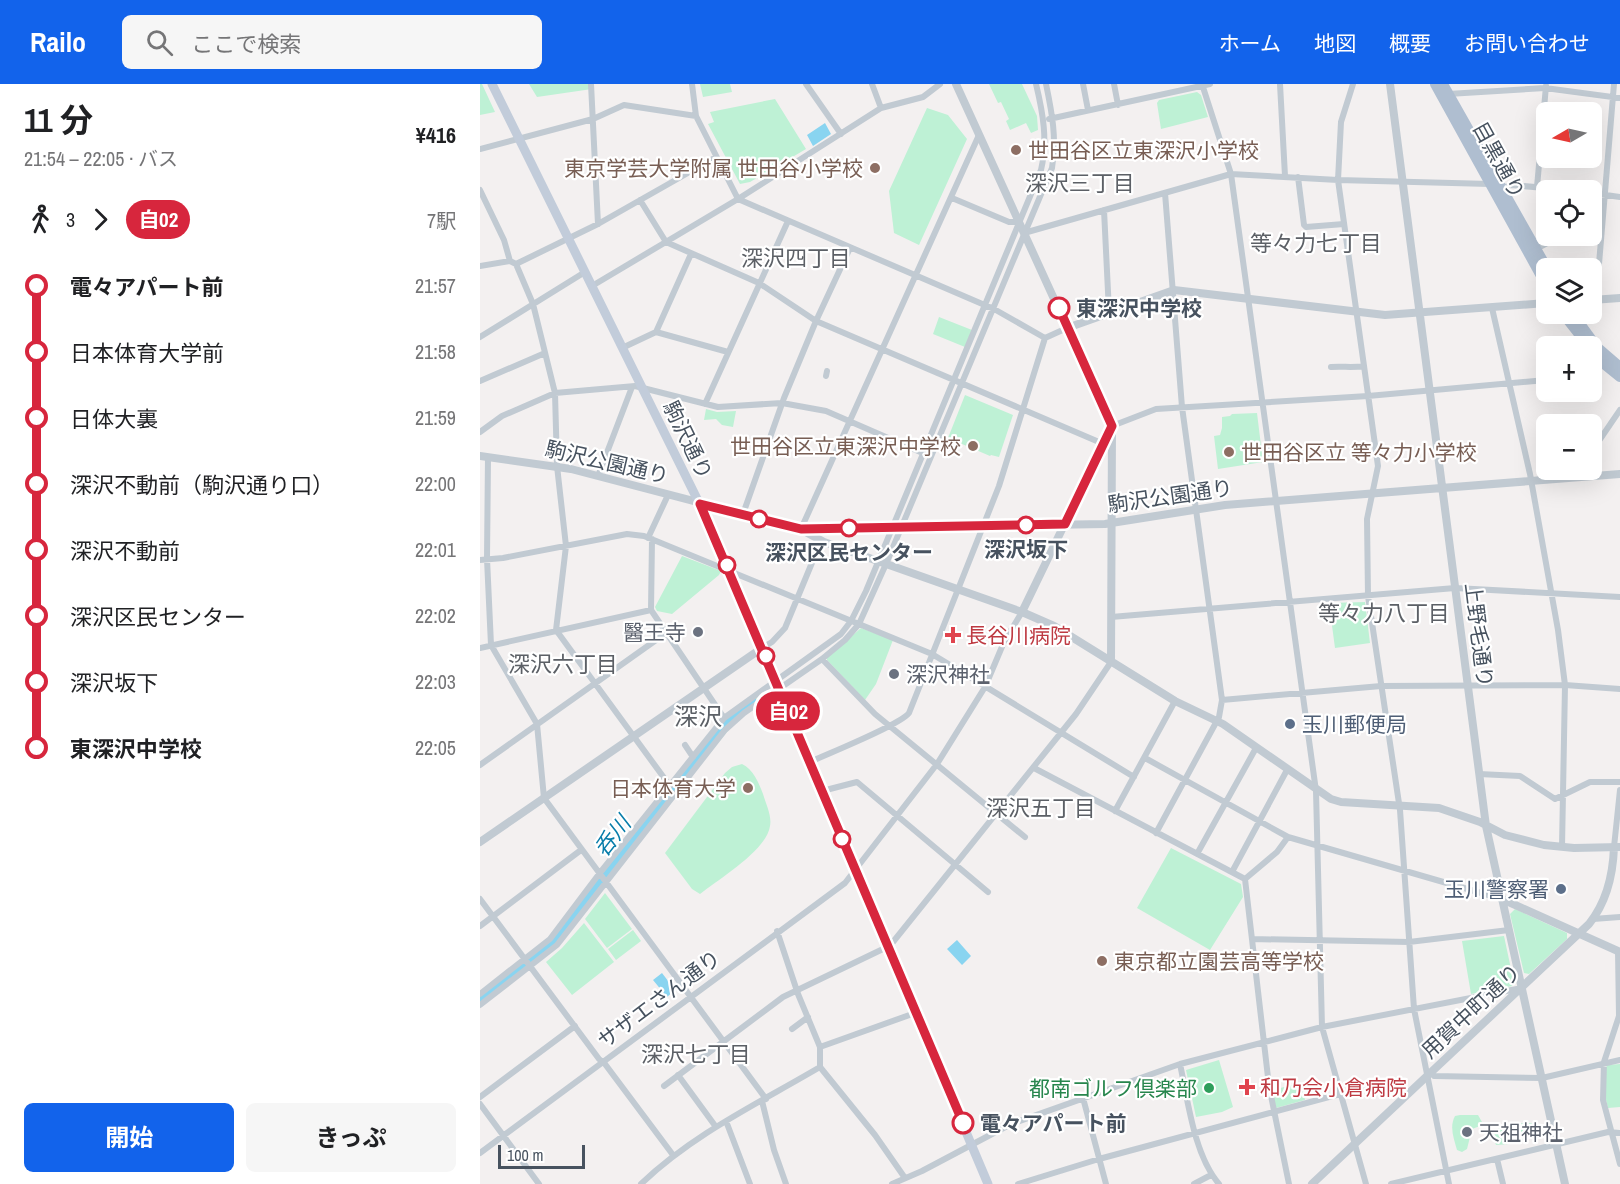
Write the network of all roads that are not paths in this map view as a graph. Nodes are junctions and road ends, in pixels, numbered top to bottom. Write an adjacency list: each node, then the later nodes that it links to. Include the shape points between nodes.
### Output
1 (492, 84): 33 (main road, 駒沢通り)
2 (591, 84): 29 (street)
3 (692, 84): 27 (street)
4 (806, 84): 31 (street)
5 (872, 84): 25 (street)
6 (940, 84): 25 (street, via 923,97)
7 (956, 84): 32 (street)
8 (1036, 84): 30 (street)
9 (1046, 84): 28 (street)
10 (1083, 84): 26 (street)
11 (1114, 84): 24 (street)
12 (1210, 84): 19 (street)
13 (1280, 84): 37 (street)
14 (1353, 84): 39 (street, via 1341,122)
15 (1390, 84): 41 (street, 上野毛通り)
16 (1435, 84): 42 (main road, 目黒通り)
17 (1478, 84): 22 (street)
18 (1614, 84): 23 (street)
19 (1202, 85): 24 (street); 36 (street)
20 (1546, 86): 22 (street); 23 (street); 40 (street)
21 (1446, 89): 22 (street); 44 (main road, 目黒通り)
22 (1479, 92)
23 (1616, 97): 48 (street)
24 (1118, 104): 26 (street)
25 (881, 108): 31 (street)
26 (1088, 110): 28 (street)
27 (696, 116): 29 (street, via 624,105); 35 (street)
28 (1053, 118): 30 (street); 59 (street, via 1052,168)
29 (593, 119): 33 (street); 56 (street)
30 (1043, 120): 55 (street, via 1041,170)
31 (841, 134): 51 (street)
32 (979, 135): 50 (street); 55 (street)
33 (520, 139): 34 (street); 60 (main road, 駒沢通り)
34 (480, 149)
35 (716, 157): 51 (street); 52 (street)
36 (1231, 174): 37 (street); 46 (street); 75 (street)
37 (1285, 176): 38 (street)
38 (1298, 177): 39 (street); 57 (street, via 1304,225)
39 (1338, 180): 41 (street); 57 (street)
40 (1538, 180)
41 (1402, 182): 42 (street); 85 (street, 上野毛通り)
42 (1490, 184): 69 (main road, 目黒通り)
43 (1536, 187): 44 (street)
44 (1501, 188): 64 (main road, 目黒通り)
45 (480, 190): 67 (street)
46 (1165, 193): 53 (street); 74 (street)
47 (1602, 195): 48 (street)
48 (1605, 195): 49 (street); 58 (street)
49 (1620, 197)
50 (952, 198): 55 (street, via 1009,222); 71 (street)
51 (738, 199): 54 (street); 61 (street)
52 (640, 200): 56 (street); 61 (street)
53 (1104, 210): 59 (street); 83 (street)
54 (788, 221): 63 (street); 72 (street)
55 (1019, 222): 59 (street); 80 (street)
56 (598, 224): 60 (street)
57 (1344, 224): 84 (street)
58 (1602, 228)
59 (1024, 233): 82 (street); 89 (street)
60 (568, 238): 67 (street); 70 (main road, 駒沢通り)
61 (666, 242): 65 (street); 73 (street)
62 (1542, 246): 64 (street)
63 (850, 248): 71 (street); 86 (street)
64 (1536, 249): 66 (main road, 目黒通り)
65 (691, 254): 72 (street); 90 (street)
66 (1541, 258)
67 (513, 262): 68 (street); 78 (street)
68 (480, 266)
69 (1536, 267)
70 (585, 272): 73 (main road, 駒沢通り); 78 (street)
71 (915, 276): 80 (street); 95 (street)
72 (759, 283): 86 (street); 97 (street)
73 (592, 286): 94 (main road, 駒沢通り)
74 (1174, 290): 75 (street); 83 (street); 116 (street)
75 (1248, 298): 84 (street); 113 (street)
76 (1620, 298): 77 (street)
77 (1602, 299)
78 (533, 304): 92 (street); 96 (street)
79 (1536, 304): 81 (street)
80 (983, 305): 82 (street); 103 (street)
81 (1492, 308): 85 (street); 107 (street)
82 (994, 309): 93 (street); 106 (street)
83 (1109, 312): 89 (street)
84 (1356, 312): 85 (street); 98 (street)
85 (1419, 314): 110 (street, 上野毛通り)
86 (816, 321): 95 (street); 114 (street)
87 (1571, 324): 91 (main road)
88 (1580, 324): 101 (main road, via 1597,347)
89 (1067, 328): 93 (street); 120 (street)
90 (656, 332): 94 (street); 97 (street)
91 (1580, 336)
92 (480, 337)
93 (1045, 338): 117 (street)
94 (622, 348): 109 (main road, 駒沢通り)
95 (883, 350): 103 (street); 119 (street)
96 (545, 352): 104 (street); 111 (street)
97 (728, 352): 115 (street)
98 (1364, 366): 100 (street); 112 (street)
99 (1602, 366): 102 (main road)
100 (1331, 367)
101 (1620, 367)
102 (1620, 377)
103 (953, 380): 106 (street); 125 (street)
104 (480, 381)
105 (1536, 381): 107 (street)
106 (962, 383): 117 (street); 127 (street)
107 (1509, 383): 110 (street); 133 (street)
108 (632, 387): 109 (street); 111 (street); 131 (street)
109 (642, 388): 115 (street); 138 (main road, 駒沢通り)
110 (1429, 390): 112 (street); 134 (street, 上野毛通り)
111 (555, 393): 121 (street, via 502,416); 128 (street)
112 (1368, 396): 113 (street); 135 (street, via 1378,466)
113 (1263, 402): 116 (street); 137 (street)
114 (782, 403): 115 (street, via 718,407); 119 (street, via 826,411); 140 (street)
115 (705, 404)
116 (1182, 407): 120 (street, via 1156,409); 139 (street)
117 (1023, 409): 123 (street); 143 (street)
118 (1620, 410): 122 (street)
119 (849, 421): 125 (street); 146 (street)
120 (1112, 426): 123 (street); 124 (street)
121 (480, 432)
122 (1602, 436)
123 (1103, 444): 124 (street); 142 (street)
124 (1112, 450): 141 (street)
125 (922, 453): 127 (street); 144 (street)
126 (484, 457): 128 (street, 駒沢公園通り); 150 (street)
127 (931, 457): 145 (street)
128 (557, 466): 131 (street, 駒沢公園通り); 149 (street)
129 (1602, 474): 130 (street, 駒沢公園通り)
130 (1620, 474)
131 (598, 476): 136 (street, 駒沢公園通り)
132 (1536, 479): 133 (street, 駒沢公園通り)
133 (1531, 480): 134 (street, 駒沢公園通り); 156 (street)
134 (1442, 487): 135 (street, 駒沢公園通り); 154 (street, 上野毛通り)
135 (1373, 493): 137 (street, 駒沢公園通り); 157 (street, via 1367,519)
136 (669, 495): 138 (street, 駒沢公園通り); 147 (street)
137 (1277, 501): 139 (street, 駒沢公園通り); 160 (street)
138 (700, 504): 140 (street, 駒沢公園通り); 153 (main road, 駒沢通り)
139 (1196, 509): 141 (street, 駒沢公園通り); 162 (street)
140 (743, 514): 146 (street, 駒沢公園通り)
141 (1111, 523): 142 (street, 駒沢公園通り); 164 (street)
142 (1065, 524): 143 (street, 駒沢公園通り); 163 (street)
143 (982, 526): 145 (street, 駒沢公園通り); 155 (street)
144 (892, 527): 145 (street, 駒沢公園通り); 146 (street, 駒沢公園通り); 151 (street)
145 (901, 527): 152 (street)
146 (801, 529): 148 (street)
147 (650, 538): 149 (street, via 627,534); 153 (street); 161 (street)
148 (821, 541): 151 (street); 159 (street)
149 (566, 546): 150 (street); 167 (street)
150 (483, 559): 169 (street)
151 (878, 561): 152 (street); 165 (street)
152 (886, 564): 155 (street); 166 (street)
153 (729, 571): 159 (street); 171 (main road, 駒沢通り)
154 (1455, 588): 156 (street); 157 (street); 177 (street, 上野毛通り)
155 (956, 590): 163 (street); 172 (street)
156 (1551, 593): 158 (street); 178 (street)
157 (1368, 596): 160 (street); 179 (street)
158 (1620, 597)
159 (797, 599): 165 (street); 171 (street, via 785,628)
160 (1290, 602): 162 (street); 183 (street)
161 (651, 609): 167 (street); 168 (street)
162 (1209, 609): 164 (street); 184 (street)
163 (1022, 612): 174 (street, via 1054,626); 180 (street, サザエさん通り)
164 (1111, 617): 174 (street)
165 (850, 621): 166 (street); 176 (street, via 841,634)
166 (859, 624): 172 (street); 173 (street)
167 (555, 630): 169 (street); 175 (street)
168 (666, 633): 175 (street); 181 (street)
169 (491, 645): 170 (street); 188 (street)
170 (480, 648)
171 (762, 648): 176 (main road, 駒沢通り); 181 (street)
172 (932, 654): 180 (street); 189 (street, via 909,713)
173 (822, 659): 176 (street); 189 (street)
174 (1111, 662): 185 (street); 190 (street)
175 (594, 683): 188 (street); 191 (street)
176 (777, 684): 186 (street); 196 (main road, 駒沢通り); 231 (street, via 725,730)
177 (1467, 685): 178 (street); 179 (street); 201 (street, 上野毛通り)
178 (1565, 685): 182 (street); 209 (street)
179 (1381, 686): 183 (street); 212 (street)
180 (985, 687): 190 (street); 197 (street, サザエさん通り)
181 (704, 688): 186 (street); 191 (street)
182 (1620, 688)
183 (1303, 693): 184 (street); 206 (street)
184 (1222, 700): 187 (street)
185 (1175, 701): 187 (street); 195 (street)
186 (724, 718): 194 (street)
187 (1217, 721): 193 (street); 203 (street)
188 (537, 724): 198 (street); 210 (street)
189 (890, 726): 196 (street); 197 (street)
190 (1061, 733): 199 (street); 202 (street)
191 (634, 736): 205 (street); 210 (street)
192 (685, 745): 194 (street)
193 (1256, 748): 200 (street); 211 (street)
194 (693, 757): 205 (street)
195 (1145, 758): 202 (street); 203 (street)
196 (810, 762): 208 (main road, 駒沢通り)
197 (937, 764): 214 (street); 215 (street, サザエさん通り)
198 (480, 765)
199 (1034, 768): 213 (street); 214 (street)
200 (1287, 770): 206 (street); 216 (street)
201 (1479, 774): 209 (street, via 1520,776 1555,799); 217 (street, 上野毛通り)
202 (1134, 777): 213 (street)
203 (1185, 780): 211 (street); 218 (street)
204 (1620, 782): 209 (street, via 1590,782)
205 (670, 786): 231 (street)
206 (1316, 790): 212 (street, via 1338,801); 222 (street)
207 (1620, 790): 224 (street)
208 (822, 791): 215 (street, via 857,782); 228 (main road, 駒沢通り)
209 (1564, 795): 223 (street)
210 (544, 798): 221 (street); 225 (street)
211 (1225, 803): 216 (street); 226 (street)
212 (1399, 806): 217 (street, via 1446,810); 229 (street)
213 (1115, 811): 218 (street)
214 (997, 813): 219 (street); 227 (street)
215 (897, 814): 227 (street); 228 (street, サザエさん通り)
216 (1259, 821): 220 (street); 230 (street)
217 (1486, 826): 223 (street, via 1528,842); 235 (street, 上野毛通り)
218 (1156, 833): 226 (street)
219 (1025, 837)
220 (1288, 837): 222 (street); 232 (street, via 1277,852)
221 (480, 842)
222 (1317, 845): 229 (street); 244 (street)
223 (1562, 847): 224 (street)
224 (1617, 847): 238 (street, 用賀中町通り, via 1608,888)
225 (581, 850): 231 (street); 236 (street)
226 (1197, 854): 230 (street)
227 (955, 864): 233 (street); 246 (street)
228 (855, 870): 241 (street, サザエさん通り, via 845,883); 246 (main road, 駒沢通り)
229 (1404, 870): 235 (street); 245 (street)
230 (1232, 872): 232 (street)
231 (603, 878): 248 (street); 248 (street, via 557,945); 252 (street)
232 (1245, 879): 243 (street)
233 (988, 892)
234 (480, 899): 236 (street)
235 (1502, 899): 240 (street, 上野毛通り); 242 (street)
236 (492, 916): 239 (street); 248 (street)
237 (1620, 917): 238 (street)
238 (1593, 919): 242 (street, 用賀中町通り)
239 (480, 926)
240 (1509, 930): 245 (street); 249 (street, 上野毛通り)
241 (777, 931): 250 (street); 252 (street, サザエさん通り)
242 (1580, 934): 247 (street); 249 (street, 用賀中町通り)
243 (1252, 939): 244 (street); 261 (street)
244 (1320, 941): 245 (street); 258 (street)
245 (1409, 942): 254 (street)
246 (888, 946): 250 (street); 255 (main road, 駒沢通り)
247 (1619, 952): 265 (street, via 1619,1016)
248 (527, 963): 251 (street); 253 (street); 257 (street)
249 (1522, 988): 254 (street); 268 (street, 用賀中町通り); 270 (street, 上野毛通り)
250 (798, 990): 256 (street); 260 (street)
251 (480, 994)
252 (690, 996): 260 (street); 264 (street, サザエさん通り)
253 (480, 1005)
254 (1414, 1009): 258 (street); 268 (street)
255 (915, 1013): 262 (street); 285 (main road, 駒沢通り)
256 (808, 1017): 259 (street); 262 (street)
257 (575, 1026): 264 (street); 273 (street)
258 (1322, 1027): 261 (street); 272 (street)
259 (792, 1029)
260 (723, 1040): 269 (street); 275 (street)
261 (1263, 1041): 266 (street); 277 (street)
262 (820, 1047): 267 (street)
263 (1620, 1060): 265 (street)
264 (602, 1061): 283 (street, サザエさん通り); 288 (street)
265 (1604, 1062): 270 (street); 280 (street, via 1603,1100)
266 (1180, 1064): 274 (street); 281 (street)
267 (820, 1067): 275 (street); 294 (street)
268 (1429, 1074): 270 (street); 284 (street, 用賀中町通り); 292 (street)
269 (678, 1075): 271 (street); 279 (street)
270 (1542, 1078): 286 (street, 上野毛通り)
271 (664, 1086)
272 (1340, 1094): 277 (street); 284 (street)
273 (480, 1097)
274 (1083, 1098): 285 (street, via 1011,1124); 289 (street)
275 (764, 1100): 278 (street); 299 (street)
276 (480, 1104): 283 (street)
277 (1273, 1112): 281 (street); 305 (street)
278 (726, 1121): 279 (street); 298 (street)
279 (716, 1127): 288 (street)
280 (1612, 1132): 282 (street); 286 (street); 291 (street)
281 (1195, 1133): 289 (street); 293 (street)
282 (1620, 1133)
283 (504, 1135): 287 (street, サザエさん通り); 296 (street)
284 (1355, 1143): 306 (street, 用賀中町通り); 307 (street)
285 (971, 1144): 294 (street); 300 (main road, 駒沢通り)
286 (1557, 1145): 290 (street); 311 (street, 上野毛通り)
287 (480, 1153)
288 (673, 1155): 297 (street)
289 (1099, 1159): 301 (street); 302 (street)
290 (1497, 1159): 292 (street); 310 (street)
291 (1620, 1164)
292 (1446, 1170): 308 (street); 309 (street)
293 (1211, 1175): 303 (street); 304 (street)
294 (905, 1178): 295 (street)
295 (895, 1183)
296 (539, 1184)
297 (641, 1184)
298 (750, 1184)
299 (786, 1184)
300 (988, 1184)
301 (1018, 1184)
302 (1106, 1184)
303 (1194, 1184)
304 (1219, 1184)
305 (1290, 1184)
306 (1312, 1184)
307 (1366, 1184)
308 (1391, 1184)
309 (1449, 1184)
310 (1503, 1184)
311 (1566, 1184)

